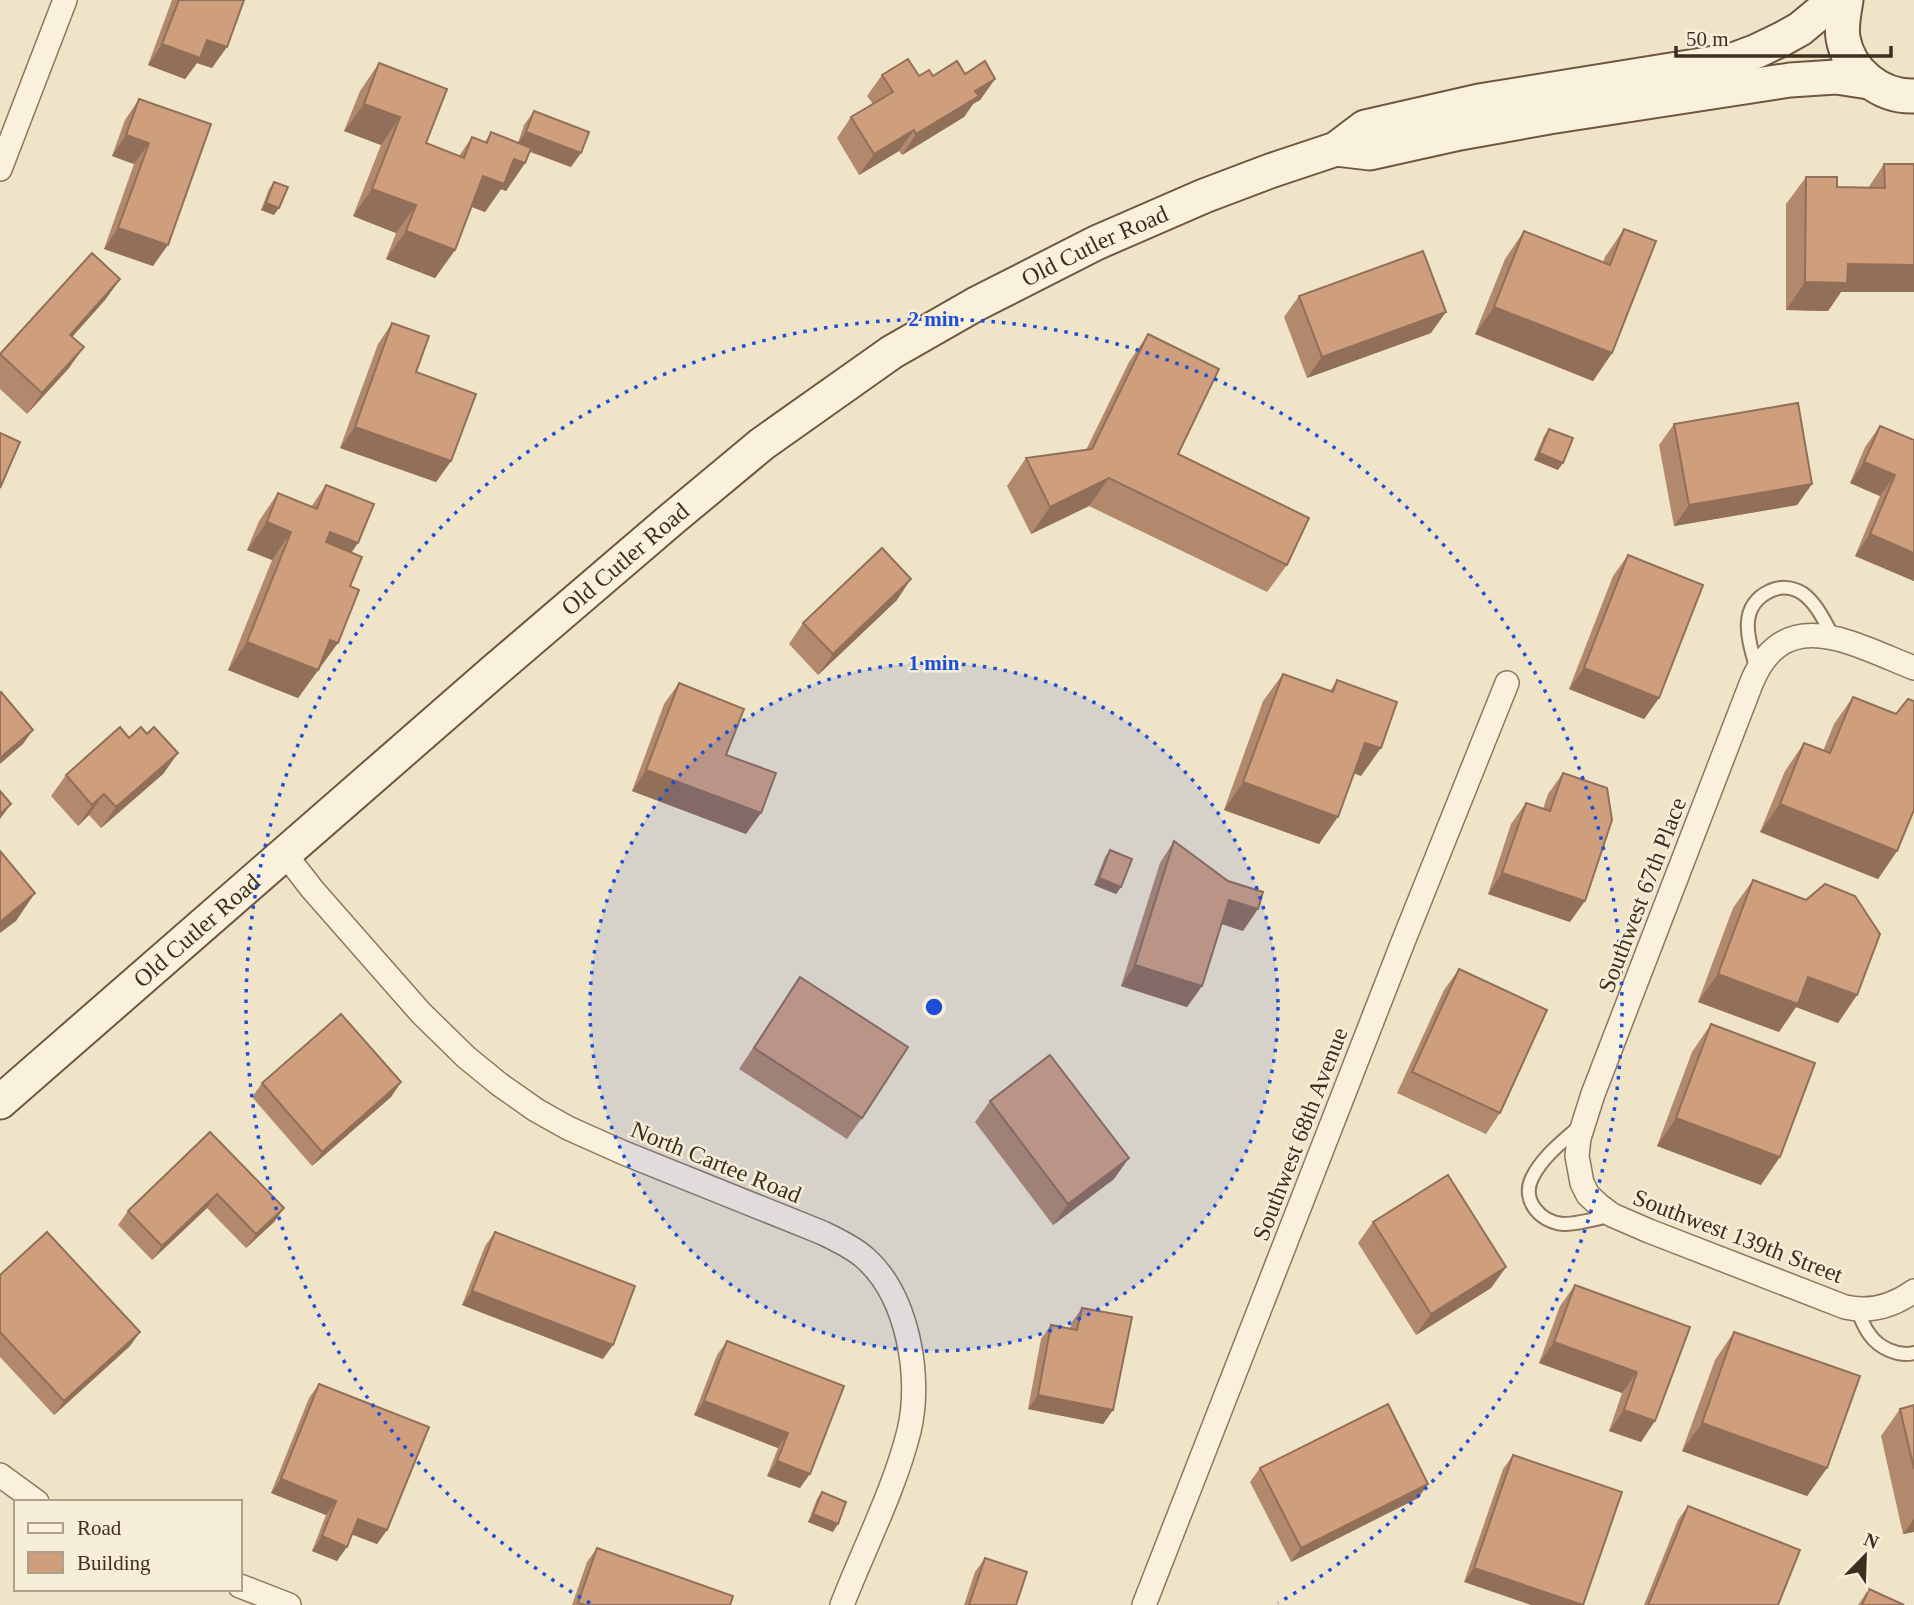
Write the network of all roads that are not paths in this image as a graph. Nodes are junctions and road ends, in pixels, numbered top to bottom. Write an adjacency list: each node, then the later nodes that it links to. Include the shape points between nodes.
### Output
1 (65, 0): 6 (street)
2 (1844, 0): 3 (main road, via 1847,54); 5 (main road, via 1782,39 1733,60 1479,102 1365,127)
3 (1869, 82): 4 (main road, via 1886,91); 5 (main road, via 1790,79 1549,117 1370,153)
4 (1914, 96)
5 (1336, 149): 11 (main road, Old Cutler Road, via 1204,196 1096,243 892,352 717,481)
6 (0, 169)
7 (1835, 638): 8 (street); 9 (street, Southwest 67th Place, via 1812,634 1788,640 1773,649); 9 (lane, via 1801,593 1774,589 1756,602 1748,618)
8 (1914, 668)
9 (1757, 670): 13 (street, Southwest 67th Place)
10 (1507, 683): 24 (street, Southwest 68th Avenue)
11 (285, 854): 12 (main road, Old Cutler Road); 23 (street, North Cartee Road, via 421,1013 466,1057 527,1104 624,1153 823,1233 865,1258 882,1278 910,1345 912,1412 900,1462)
12 (0, 1102)
13 (1583, 1123): 14 (street, Southwest 67th Place, via 1577,1156); 15 (lane, via 1537,1170 1527,1188 1529,1202 1559,1224)
14 (1582, 1183): 15 (street, Southwest 139th Street, via 1588,1195)
15 (1612, 1215): 17 (street, Southwest 139th Street)
16 (1914, 1291): 17 (street, Southwest 139th Street, via 1888,1306)
17 (1857, 1310): 18 (lane, via 1870,1337 1895,1353)
18 (1914, 1353)
19 (0, 1475): 20 (street)
20 (34, 1500)
21 (242, 1587): 22 (street)
22 (289, 1605)
23 (842, 1605)
24 (1144, 1605)

